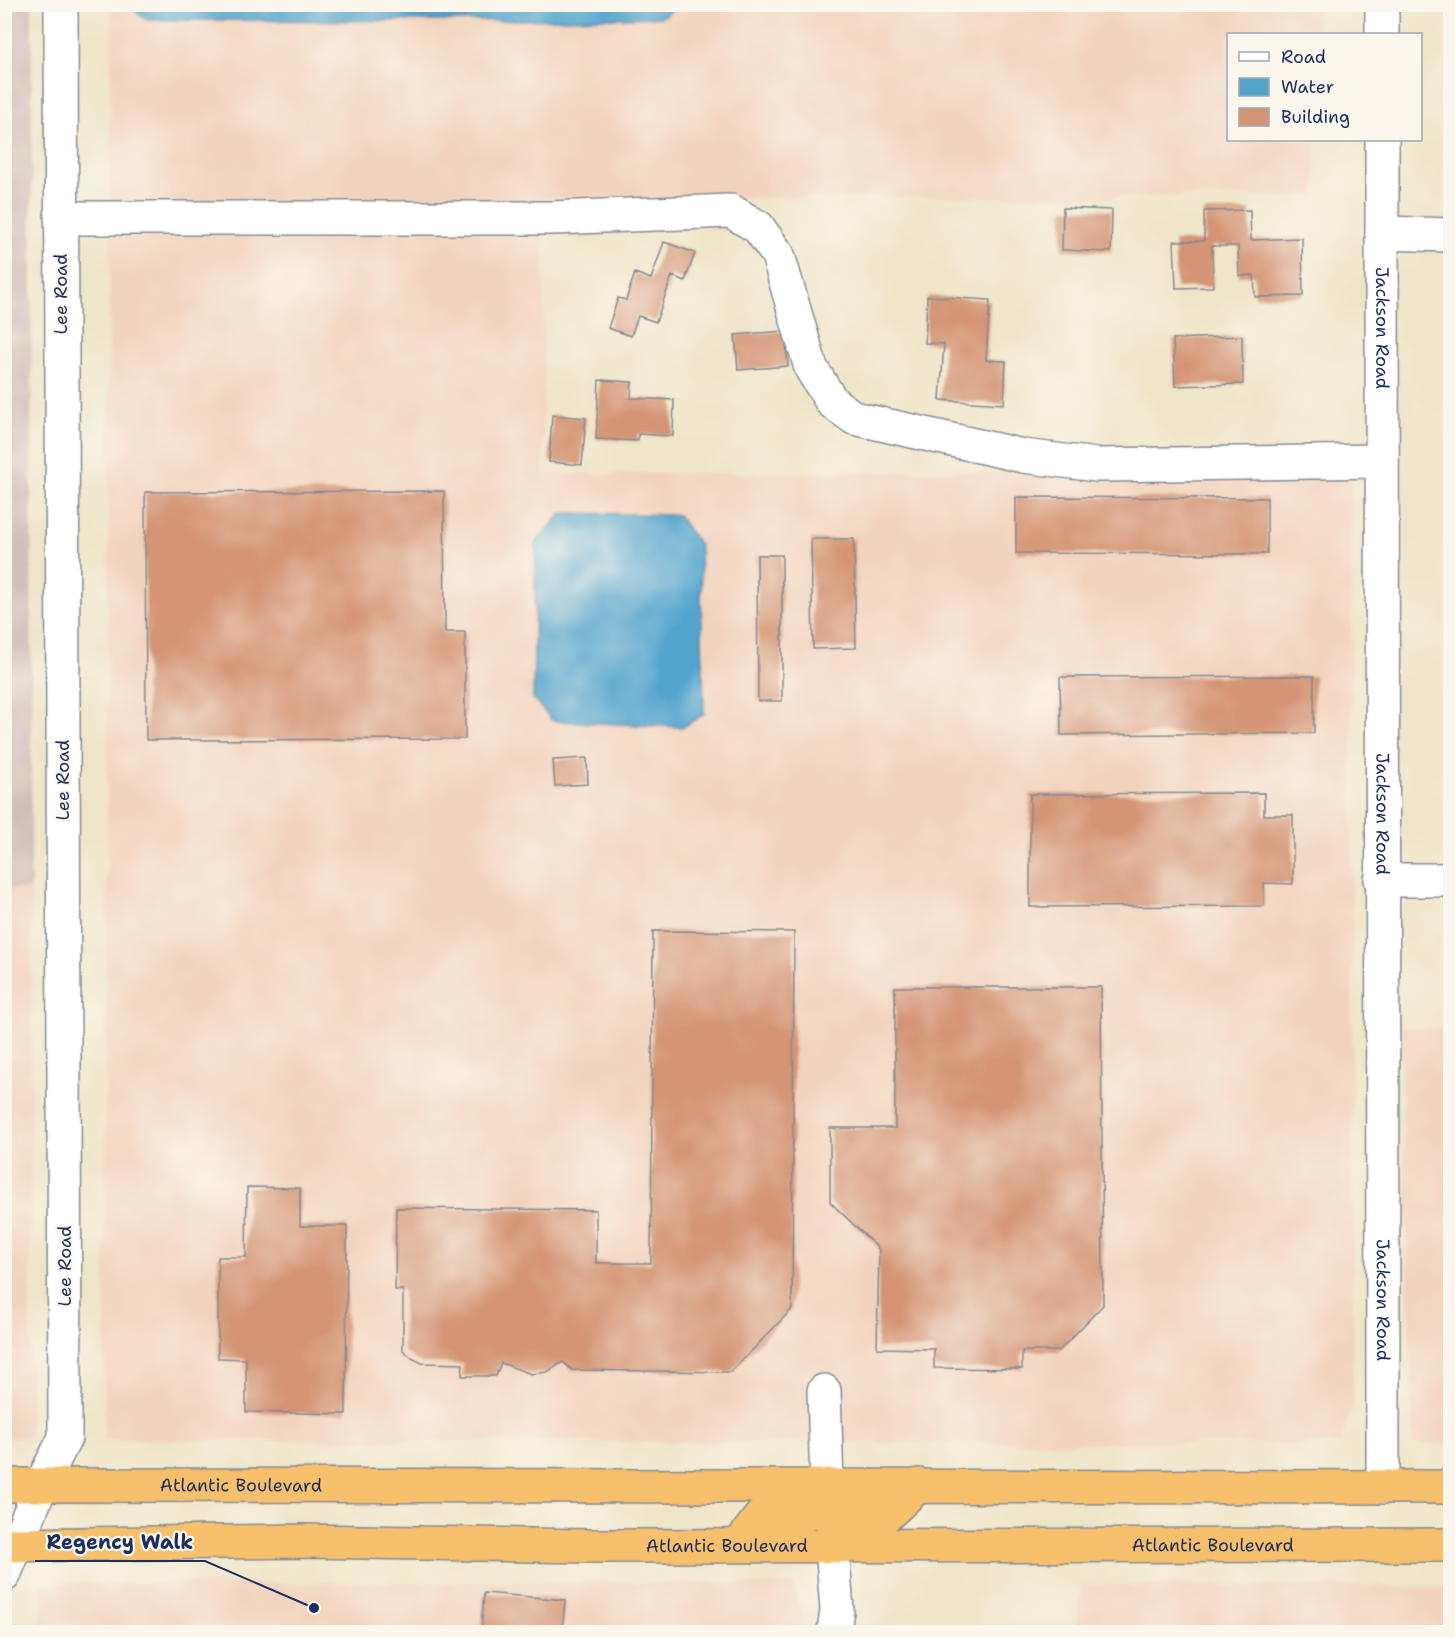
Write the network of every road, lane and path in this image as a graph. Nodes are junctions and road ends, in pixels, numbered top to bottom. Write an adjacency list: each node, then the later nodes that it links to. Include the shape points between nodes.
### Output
1 (61, 4): 5 (street, Lee Road)
2 (1382, 4): 3 (street)
3 (1382, 33)
4 (1382, 141): 6 (street, Jackson Road)
5 (61, 218): 8 (street, via 552,218 730,211 758,227 778,255 811,368 832,402 854,418 1023,456 1097,465); 12 (street, Lee Road, via 65,1438)
6 (1382, 233): 7 (street); 8 (street, Jackson Road)
7 (1450, 235)
8 (1382, 461): 9 (street, Jackson Road)
9 (1381, 880): 10 (street); 16 (street, Jackson Road)
10 (1450, 880)
11 (824, 1391): 14 (street)
12 (42, 1483): 13 (highway, Atlantic Boulevard); 14 (highway, Atlantic Boulevard); 18 (street, Lee Road)
13 (4, 1485)
14 (826, 1485): 15 (highway, Atlantic Boulevard); 19 (highway, via 822,1506 808,1513 761,1516)
15 (919, 1485): 16 (highway, Atlantic Boulevard); 20 (highway, via 888,1514 844,1515 833,1521)
16 (1383, 1487): 17 (highway, Atlantic Boulevard)
17 (1450, 1487)
18 (11, 1545): 19 (highway, Atlantic Boulevard, via 305,1541); 22 (street, Lee Road)
19 (739, 1545): 20 (highway, Atlantic Boulevard)
20 (832, 1545): 21 (highway, Atlantic Boulevard); 23 (street, via 837,1610)
21 (1450, 1545)
22 (4, 1575)
23 (834, 1632)

